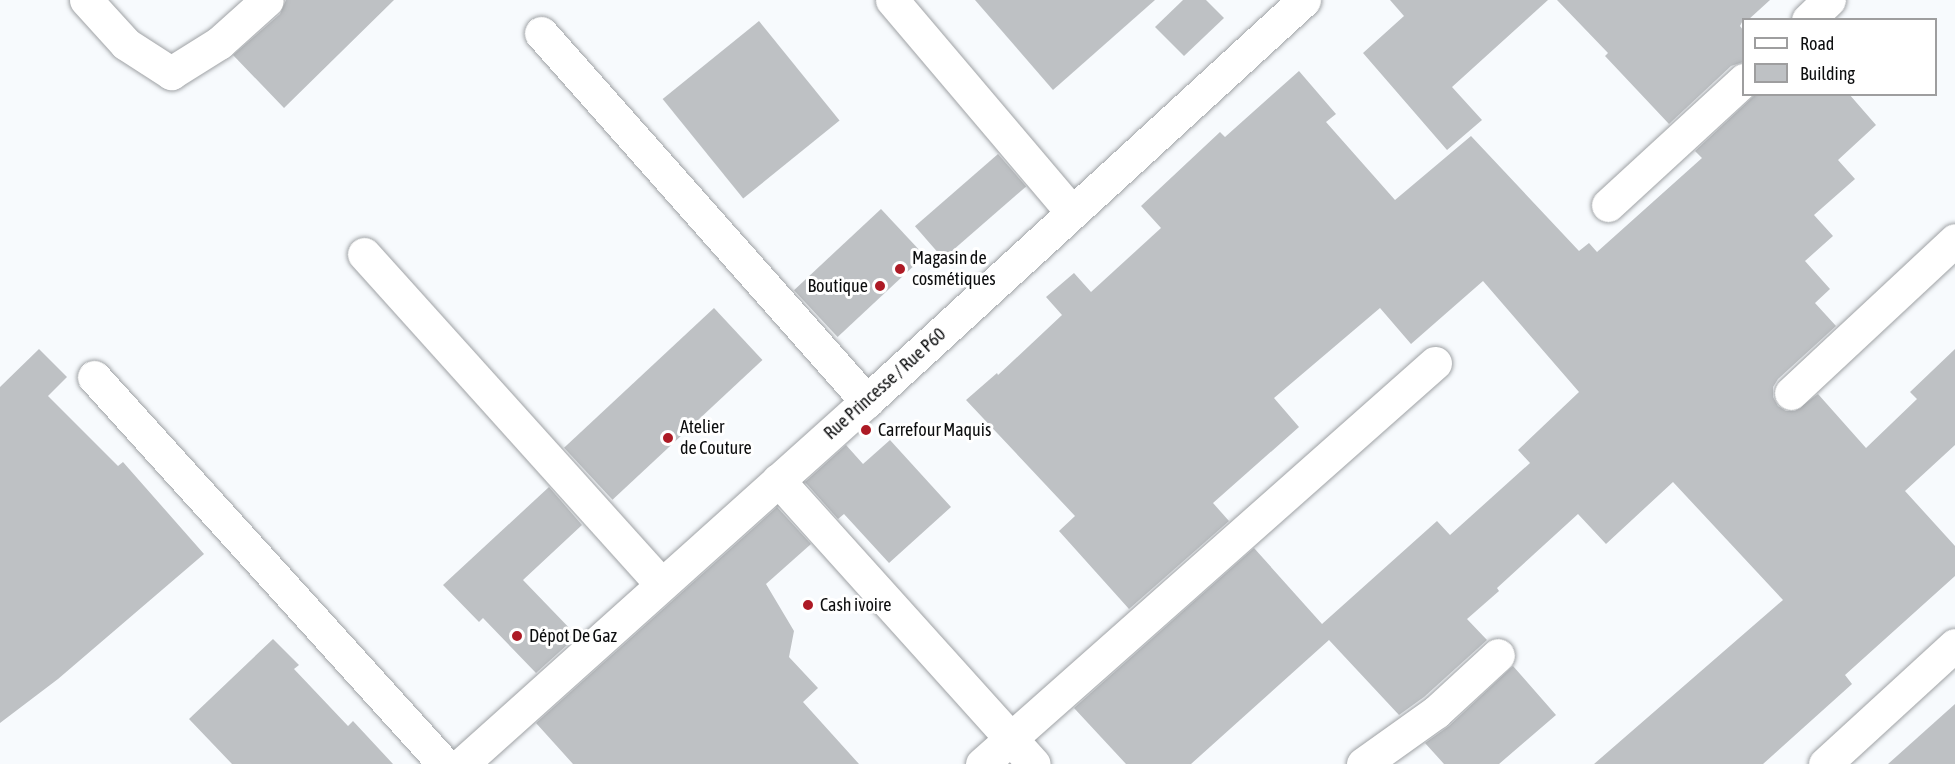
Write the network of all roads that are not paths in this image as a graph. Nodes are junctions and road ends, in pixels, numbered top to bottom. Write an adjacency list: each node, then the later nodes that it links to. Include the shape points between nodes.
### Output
1 (86, 0): 2 (street, via 126,44 171,73 219,43)
2 (267, 0)
3 (892, 0): 10 (street)
4 (1829, 0): 6 (street)
5 (1300, 1): 10 (street, Rue Princesse / Rue P60)
6 (1810, 18)
7 (541, 33): 16 (street)
8 (1742, 81): 9 (street)
9 (1608, 205)
10 (1072, 212): 16 (street, Rue Princesse / Rue P60)
11 (1955, 240): 15 (street)
12 (364, 254): 18 (street)
13 (1434, 363): 21 (street)
14 (94, 377): 22 (street)
15 (1791, 393)
16 (867, 401): 17 (street, Rue Princesse / Rue P60)
17 (778, 480): 18 (street, Rue Princesse / Rue P60); 21 (street)
18 (661, 585): 23 (street, Rue Princesse / Rue P60)
19 (1955, 645): 27 (street)
20 (1498, 655): 26 (street, via 1436,712)
21 (1011, 739): 24 (street); 25 (street)
22 (444, 764)
23 (462, 764)
24 (982, 764)
25 (1034, 764)
26 (1363, 764)
27 (1825, 764)

